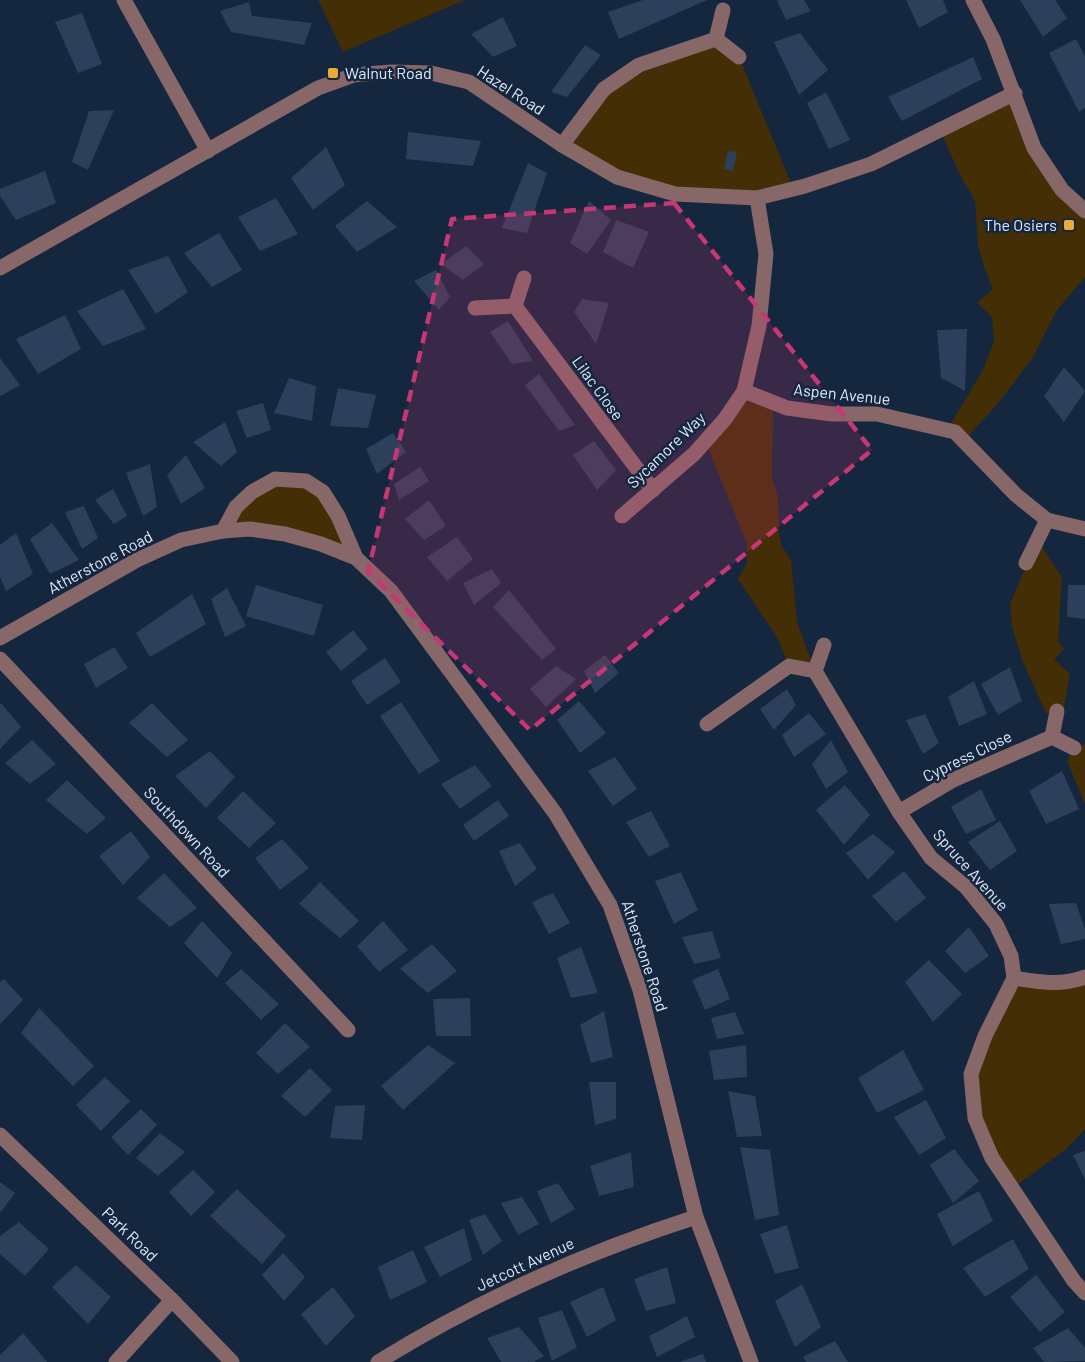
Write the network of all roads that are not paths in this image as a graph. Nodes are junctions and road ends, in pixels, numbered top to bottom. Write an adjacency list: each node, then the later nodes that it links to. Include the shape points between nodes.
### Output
1 (124, 0): 8 (street)
2 (973, 0): 6 (street)
3 (723, 10): 4 (street)
4 (716, 39): 5 (street); 7 (street, via 639,65 604,89)
5 (739, 57)
6 (1015, 93): 9 (street, Hazel Road, via 871,164); 10 (street, via 1034,148 1062,190)
7 (562, 145): 8 (street, Hazel Road, via 469,82 431,73 391,72 354,75 318,88); 9 (street, Hazel Road, via 617,177 675,194)
8 (208, 151): 11 (street, Hazel Road)
9 (757, 198): 15 (street, Sycamore Way, via 766,254 759,326)
10 (1085, 211)
11 (0, 267)
12 (524, 278): 13 (street)
13 (515, 306): 14 (street); 16 (street, Lilac Close)
14 (475, 308)
15 (744, 391): 16 (street, Sycamore Way, via 694,454); 18 (street, Aspen Avenue, via 788,408 832,414 877,414 955,432 1016,495)
16 (653, 490): 17 (street, Sycamore Way)
17 (622, 516)
18 (1047, 520): 19 (street, Aspen Avenue); 22 (street)
19 (1085, 529)
20 (223, 531): 21 (street, Atherstone Road, via 250,529 285,534); 21 (street, Atherstone Road, via 236,507 275,478 306,481 323,492); 23 (street, Atherstone Road, via 181,540 137,560)
21 (356, 558): 36 (street, Atherstone Road, via 391,591 446,663 555,813 610,905 640,990)
22 (1026, 563)
23 (0, 638)
24 (824, 645): 26 (street)
25 (0, 659): 34 (street, Southdown Road)
26 (815, 671): 28 (street, via 789,666); 31 (street, Spruce Avenue)
27 (1056, 711): 29 (street)
28 (707, 724)
29 (1052, 737): 30 (street); 31 (street, Cypress Close, via 953,780)
30 (1074, 748)
31 (899, 812): 33 (street, Spruce Avenue, via 931,858 966,887 996,924 1011,956)
32 (1085, 977): 33 (street, via 1048,983)
33 (1014, 978): 37 (street, via 984,1036 971,1074 975,1118 992,1158)
34 (348, 1029)
35 (0, 1135): 38 (street, Park Road)
36 (696, 1216): 41 (street, Jetcott Avenue, via 546,1272 425,1333); 42 (street, Atherstone Road)
37 (1085, 1293)
38 (172, 1300): 39 (street); 40 (street, Park Road)
39 (116, 1362)
40 (232, 1362)
41 (378, 1362)
42 (751, 1362)

